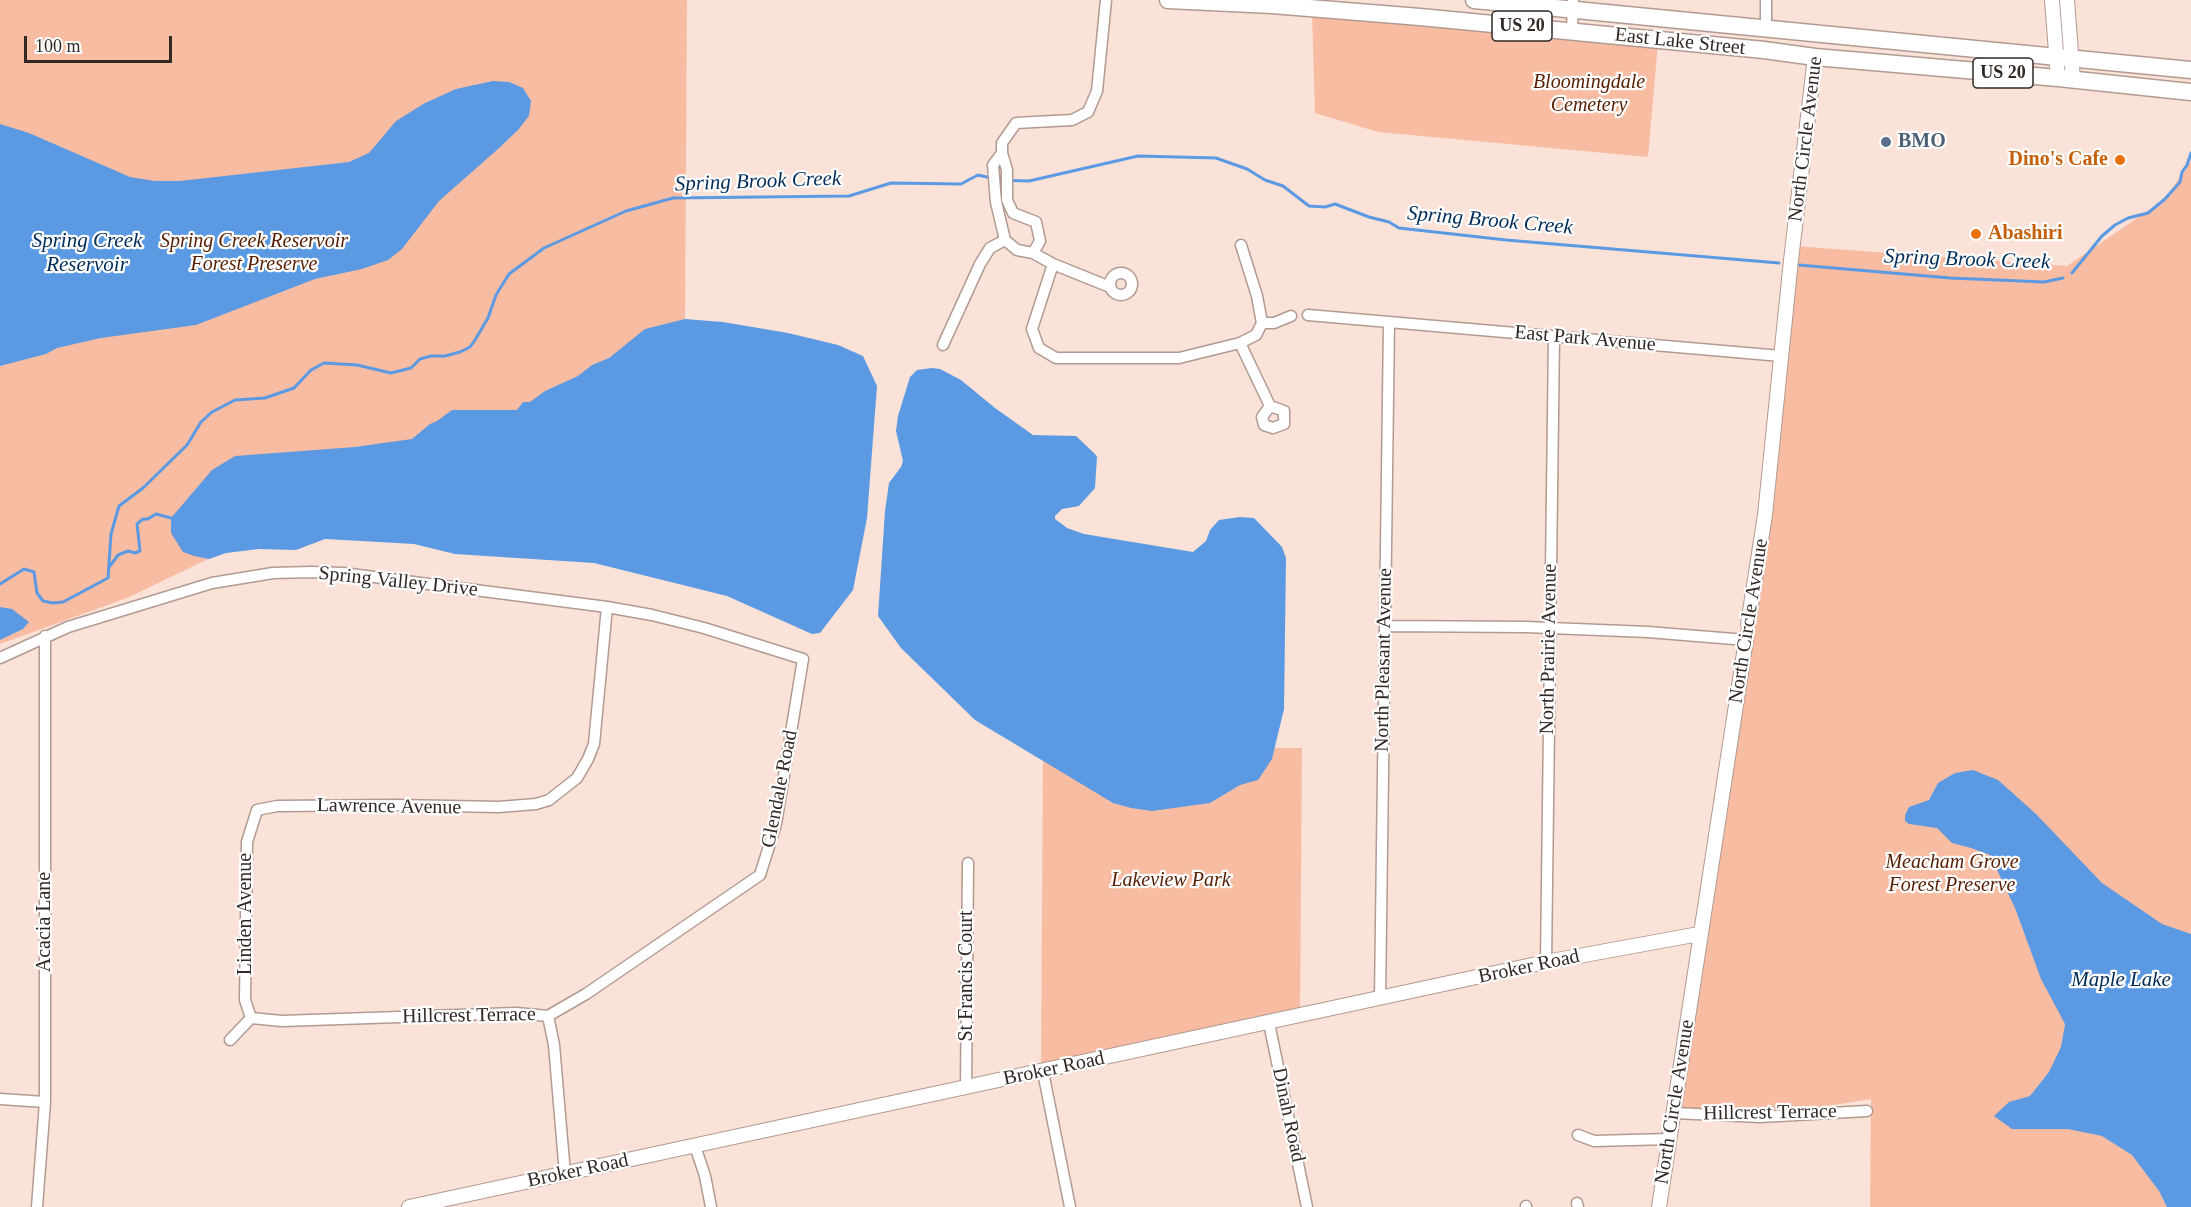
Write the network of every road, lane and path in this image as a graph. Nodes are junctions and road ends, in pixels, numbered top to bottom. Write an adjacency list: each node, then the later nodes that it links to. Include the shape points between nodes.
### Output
1 (1106, 0): 15 (street, via 1097,91 1088,112 1072,120 1016,123 1002,143)
2 (1168, 0): 9 (main road, East Lake Street / US 20, via 1276,5)
3 (1474, 0): 7 (main road, East Lake Street / US 20)
4 (1766, 0): 8 (street)
5 (2052, 0): 11 (street)
6 (2067, 0): 11 (street)
7 (1573, 5): 8 (main road, East Lake Street / US 20); 9 (street)
8 (1766, 27): 10 (main road, East Lake Street / US 20)
9 (1572, 31): 10 (main road, East Lake Street / US 20)
10 (1817, 45): 11 (main road, East Lake Street / US 20); 13 (main road, East Lake Street / US 20); 28 (street, North Circle Avenue)
11 (2064, 58): 12 (main road, East Lake Street / US 20); 13 (street)
12 (2191, 70)
13 (2066, 78): 14 (main road, East Lake Street / US 20)
14 (2191, 92)
15 (1002, 153): 16 (street, via 993,165); 18 (street, via 1007,200 1013,213 1036,222 1040,241)
16 (1005, 240): 18 (street, via 1017,250); 27 (street, via 990,248 980,264)
17 (1241, 245): 24 (street)
18 (1033, 253): 19 (street)
19 (1053, 264): 20 (street); 26 (street, via 1032,329 1039,348 1056,358 1179,358)
20 (1110, 287)
21 (1308, 315): 23 (street, East Park Avenue)
22 (1291, 316): 24 (street)
23 (1389, 322): 25 (street, East Park Avenue); 32 (street, North Pleasant Avenue)
24 (1262, 323): 26 (street, via 1256,335)
25 (1554, 336): 28 (street, East Park Avenue); 33 (street, North Prairie Avenue)
26 (1240, 343): 29 (street)
27 (943, 345)
28 (1781, 356): 31 (street, North Circle Avenue, via 1765,516)
29 (1270, 406)
30 (607, 607): 34 (street, Spring Valley Drive, via 343,573 286,572 212,583); 37 (street, Spring Valley Drive, via 704,628); 38 (street, Lawrence Avenue, via 596,733 577,778 557,795 521,806 277,806)
31 (1748, 624): 35 (street, North Circle Avenue)
32 (1385, 626): 33 (street); 43 (street, North Pleasant Avenue)
33 (1549, 628): 35 (street); 42 (street, North Prairie Avenue)
34 (45, 636): 36 (street, Spring Valley Drive); 51 (street, Acacia Lane)
35 (1746, 640): 41 (street, North Circle Avenue)
36 (0, 658)
37 (803, 660): 40 (street, Glendale Road, via 776,824 760,875)
38 (257, 810): 45 (street, Linden Avenue, via 247,842 245,1000)
39 (968, 863): 49 (street, St Francis Court)
40 (695, 920): 44 (street, Hillcrest Terrace)
41 (1700, 934): 42 (street, Broker Road); 53 (street, North Circle Avenue)
42 (1546, 962): 43 (street, Broker Road)
43 (1380, 998): 46 (street, Broker Road)
44 (548, 1016): 45 (street, Hillcrest Terrace, via 516,1013 282,1021); 57 (street)
45 (251, 1018): 47 (street)
46 (1269, 1023): 48 (street, Broker Road); 63 (street, Dinah Road)
47 (230, 1040)
48 (1042, 1072): 49 (street, Broker Road); 62 (street)
49 (966, 1088): 56 (street, Broker Road)
50 (0, 1100): 51 (street)
51 (45, 1102): 59 (street, Acacia Lane)
52 (1867, 1111): 53 (street, Hillcrest Terrace, via 1760,1117)
53 (1674, 1113): 55 (street, North Circle Avenue)
54 (1578, 1135): 55 (street, via 1594,1141)
55 (1669, 1139): 64 (street, North Circle Avenue)
56 (695, 1146): 57 (street, Broker Road); 61 (street)
57 (565, 1174): 58 (street, Broker Road)
58 (461, 1202): 60 (street, Broker Road)
59 (37, 1207)
60 (408, 1207)
61 (711, 1207)
62 (1070, 1207)
63 (1306, 1207)
64 (1659, 1207)

